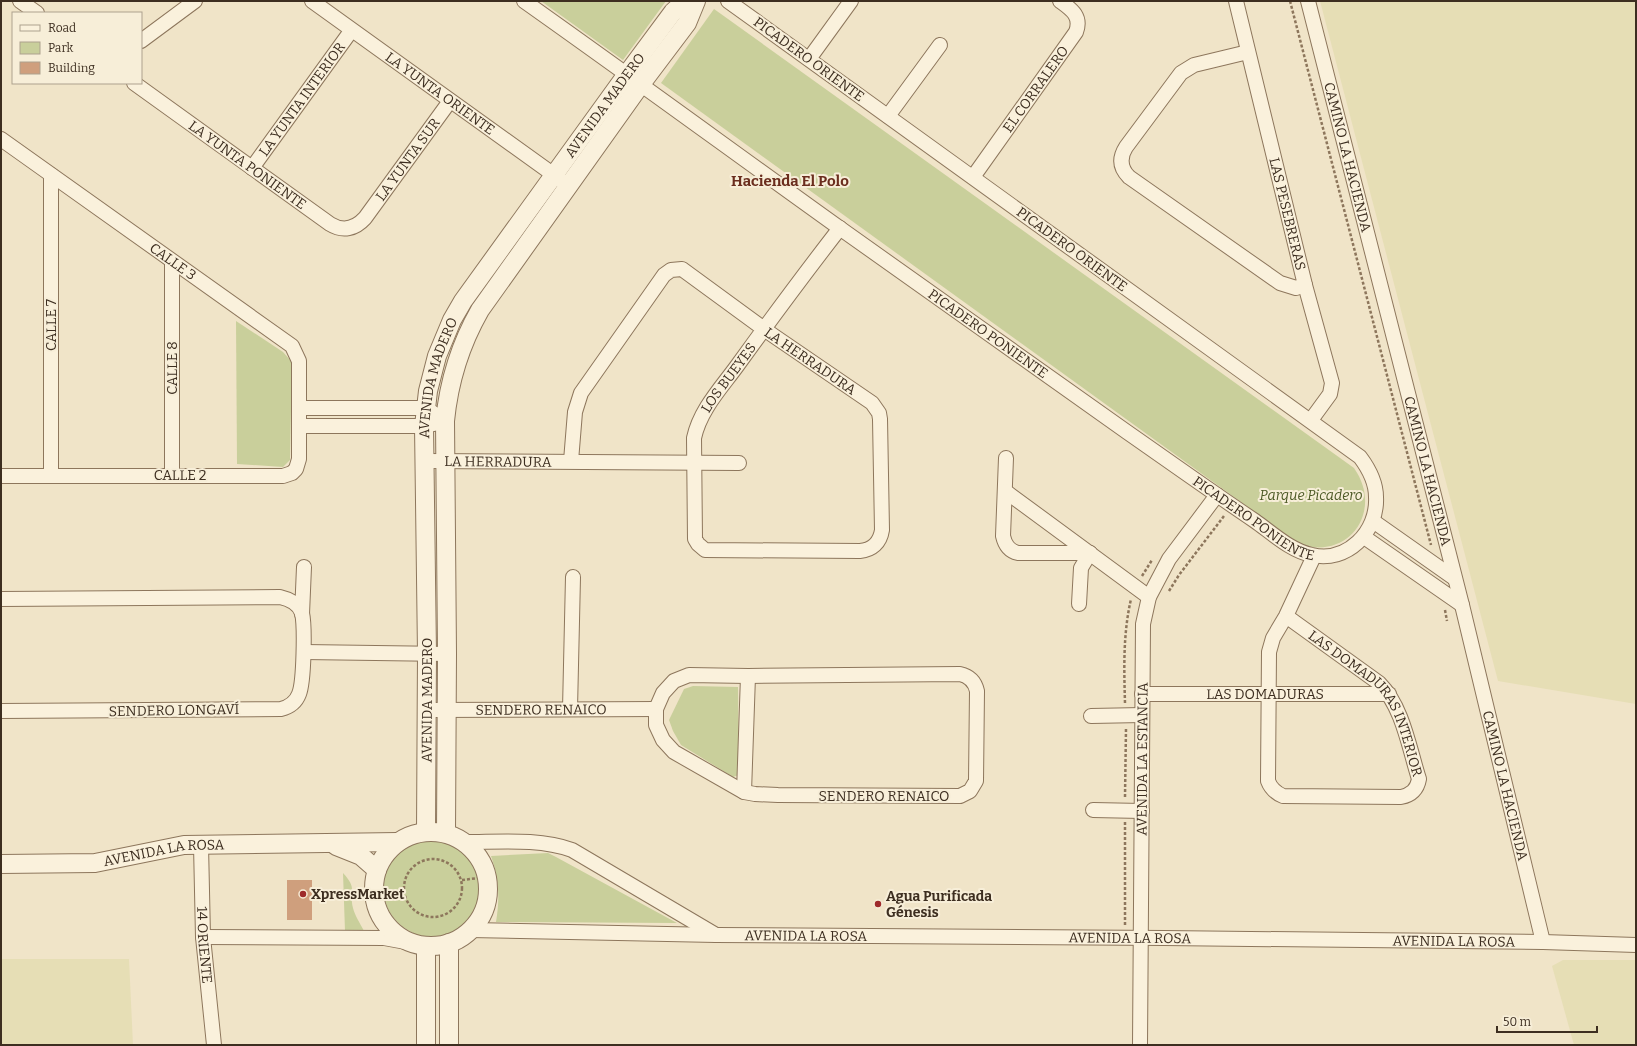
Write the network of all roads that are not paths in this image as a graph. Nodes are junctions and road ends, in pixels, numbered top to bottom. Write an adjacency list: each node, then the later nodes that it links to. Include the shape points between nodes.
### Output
1 (20, 1): 12 (street)
2 (195, 1): 14 (street)
3 (312, 1): 13 (street, LA YUNTA ORIENTE)
4 (524, 1): 18 (street, PICADERO PONIENTE)
5 (685, 1): 18 (street, AVENIDA MADERO, via 673,12)
6 (696, 1): 18 (street, AVENIDA MADERO, via 687,23)
7 (728, 1): 17 (street, PICADERO ORIENTE)
8 (851, 1): 17 (street)
9 (1060, 1): 26 (street, EL CORRALERO, via 1076,15 1076,32)
10 (1236, 1): 16 (street, LAS PESEBRERAS)
11 (1308, 1): 57 (street, CAMINO LA HACIENDA)
12 (36, 12)
13 (351, 31): 20 (street, LA YUNTA ORIENTE); 23 (street, LA YUNTA INTERIOR)
14 (142, 40)
15 (940, 45): 21 (street)
16 (1248, 52): 31 (street, LAS PESEBRERAS); 31 (street, via 1194,65 1181,73 1123,152 1121,164 1129,177 1280,283 1296,288)
17 (809, 59): 21 (street, PICADERO ORIENTE)
18 (634, 79): 25 (street, AVENIDA MADERO); 27 (street, AVENIDA MADERO); 29 (street, PICADERO PONIENTE)
19 (135, 84): 23 (street, LA YUNTA PONIENTE)
20 (450, 101): 25 (street, LA YUNTA ORIENTE); 28 (street, LA YUNTA SUR)
21 (888, 116): 26 (street, PICADERO ORIENTE)
22 (1, 138): 24 (street, CALLE 3)
23 (252, 168): 28 (street, LA YUNTA PONIENTE, via 335,227 350,229)
24 (51, 175): 30 (street, CALLE 3); 47 (street, CALLE 7)
25 (554, 175): 27 (street, LA YUNTA ORIENTE); 34 (street, AVENIDA MADERO, via 456,313 437,356)
26 (973, 177): 35 (street, PICADERO ORIENTE)
27 (570, 186): 36 (street, AVENIDA MADERO, via 480,310 454,369)
28 (365, 218)
29 (840, 228): 32 (street, LOS BUEYES); 49 (street, PICADERO PONIENTE)
30 (172, 262): 33 (street, CALLE 3, via 292,346 299,361); 45 (street, CALLE 8)
31 (1305, 285): 35 (street, LAS PESEBRERAS, via 1332,383 1330,394)
32 (764, 329): 42 (street, LA HERRADURA, via 682,269 676,268 667,272 581,393 575,412); 44 (street, LOS BUEYES, via 702,415 694,438); 52 (street, LA HERRADURA, via 876,408 880,419 882,535 872,548 860,551)
33 (300, 408): 34 (street); 37 (street, CALLE 2)
34 (426, 408): 36 (street); 38 (street, AVENIDA MADERO)
35 (1311, 420): 50 (street, PICADERO ORIENTE, via 1360,457 1366,465 1376,494)
36 (445, 421): 38 (street); 41 (street, AVENIDA MADERO)
37 (301, 426): 38 (street); 45 (street, CALLE 2, via 298,464 296,469 287,475)
38 (424, 426): 40 (street, AVENIDA MADERO)
39 (1006, 458): 48 (street)
40 (425, 461): 41 (street, LA HERRADURA); 65 (street, AVENIDA MADERO)
41 (446, 461): 42 (street, LA HERRADURA); 66 (street, AVENIDA MADERO)
42 (571, 461): 44 (street, LA HERRADURA)
43 (739, 462): 44 (street, LA HERRADURA)
44 (694, 463): 52 (street, LOS BUEYES, via 695,539)
45 (172, 475): 47 (street, CALLE 2)
46 (1, 476): 47 (street, CALLE 2)
47 (51, 476)
48 (1005, 491): 53 (street); 53 (street, via 1004,536 1009,549 1018,553)
49 (1217, 495): 54 (street, PICADERO PONIENTE, via 1298,550); 58 (street, AVENIDA LA ESTANCIA, via 1169,559)
50 (1373, 521): 51 (street, PICADERO ORIENTE); 57 (street)
51 (1364, 537): 54 (street, PICADERO PONIENTE, via 1341,553); 61 (street)
52 (705, 550)
53 (1090, 553): 58 (street); 60 (street, via 1081,568)
54 (1314, 556): 63 (street, LAS DOMADURAS INTERIOR)
55 (304, 567): 62 (street, SENDERO LONGAVÍ)
56 (573, 577): 71 (street)
57 (1454, 578): 61 (street, CAMINO LA HACIENDA)
58 (1149, 597): 69 (street, AVENIDA LA ESTANCIA, via 1143,624)
59 (1, 599): 62 (street, via 280,597 293,602)
60 (1079, 604)
61 (1462, 605): 93 (street, CAMINO LA HACIENDA)
62 (302, 614): 64 (street, SENDERO LONGAVÍ)
63 (1286, 616): 68 (street, LAS DOMADURAS INTERIOR, via 1268,652); 70 (street, LAS DOMADURAS INTERIOR, via 1379,683)
64 (304, 652): 65 (street); 75 (street, SENDERO LONGAVÍ, via 299,694 292,704 281,709)
65 (427, 653): 66 (street); 73 (street, AVENIDA MADERO)
66 (447, 654): 74 (street, AVENIDA MADERO)
67 (748, 676): 72 (street, SENDERO RENAICO, via 681,677 668,687); 78 (street); 78 (street, SENDERO RENAICO, via 964,675 971,679 977,691 976,781 970,790 960,796 778,795)
68 (1268, 693): 69 (street, LAS DOMADURAS); 70 (street, LAS DOMADURAS); 70 (street, LAS DOMADURAS INTERIOR, via 1268,781 1275,792 1283,796 1401,797 1414,791 1419,779 1397,707)
69 (1142, 694): 76 (street, AVENIDA LA ESTANCIA)
70 (1389, 694)
71 (570, 709): 72 (street, SENDERO RENAICO); 74 (street, SENDERO RENAICO)
72 (656, 709): 78 (street, SENDERO RENAICO, via 659,733 668,747)
73 (426, 710): 74 (street, SENDERO RENAICO); 81 (street, AVENIDA MADERO)
74 (446, 710): 82 (street, AVENIDA MADERO)
75 (1, 712)
76 (1142, 715): 77 (street); 80 (street, AVENIDA LA ESTANCIA)
77 (1091, 716)
78 (744, 792)
79 (1093, 810): 80 (street)
80 (1142, 810): 92 (street, AVENIDA LA ESTANCIA)
81 (426, 832): 82 (street); 83 (street, via 414,834)
82 (446, 833): 84 (street)
83 (398, 842): 85 (street, AVENIDA LA ROSA); 88 (street, via 385,855)
84 (464, 842): 89 (street, via 481,861 488,886 486,903 480,919); 90 (street, via 538,842 551,843 572,850)
85 (327, 843): 86 (street, AVENIDA LA ROSA); 88 (street, AVENIDA LA ROSA, via 361,856)
86 (201, 845): 87 (street, AVENIDA LA ROSA, via 167,848 95,864); 91 (street, 14 ORIENTE)
87 (1, 864)
88 (377, 870): 95 (street, via 374,881 375,901 381,916 391,930 404,939)
89 (470, 930): 90 (street, AVENIDA LA ROSA); 94 (street)
90 (716, 935): 92 (street, AVENIDA LA ROSA)
91 (203, 937): 95 (street, via 384,938); 97 (street, 14 ORIENTE)
92 (1141, 938): 93 (street, AVENIDA LA ROSA); 100 (street, AVENIDA LA ESTANCIA)
93 (1543, 942): 96 (street, AVENIDA LA ROSA)
94 (449, 943): 95 (street, via 436,946); 99 (street)
95 (419, 944): 98 (street)
96 (1636, 945)
97 (214, 1045)
98 (426, 1045)
99 (449, 1045)
100 (1140, 1045)

